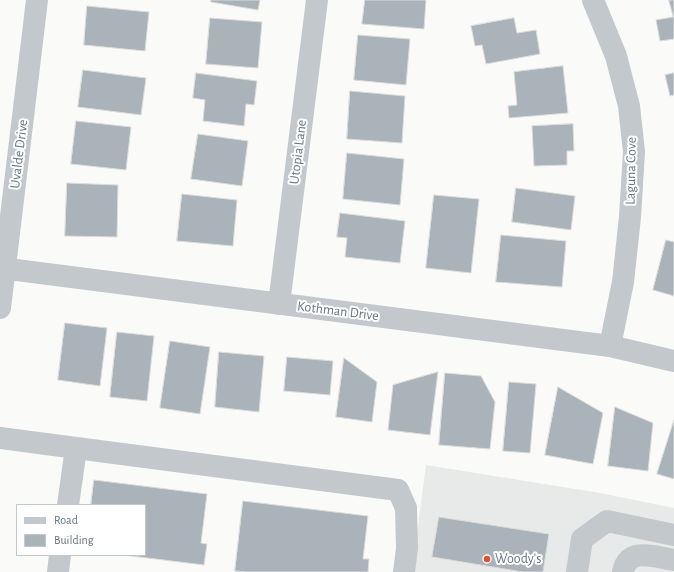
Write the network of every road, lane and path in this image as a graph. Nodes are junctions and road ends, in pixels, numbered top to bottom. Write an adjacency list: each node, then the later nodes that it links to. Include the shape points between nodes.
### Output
1 (37, 0): 4 (street, Uvalde Drive)
2 (317, 0): 5 (street, Utopia Lane)
3 (593, 0): 7 (street, Laguna Cove, via 616,56 629,106 634,152 623,282)
4 (2, 269): 5 (street, Kothman Drive); 6 (street, Uvalde Drive)
5 (279, 304): 7 (street, Kothman Drive)
6 (0, 308)
7 (610, 346): 8 (street, Kothman Drive)
8 (674, 360)
9 (0, 438): 10 (street)
10 (76, 448): 11 (street); 16 (street, via 398,490 406,508 407,548)
11 (68, 504)
12 (674, 535): 17 (street, via 607,521 582,539)
13 (60, 556): 15 (street)
14 (674, 560): 18 (street, via 643,554 629,561)
15 (58, 572)
16 (404, 572)
17 (577, 572)
18 (623, 572)

